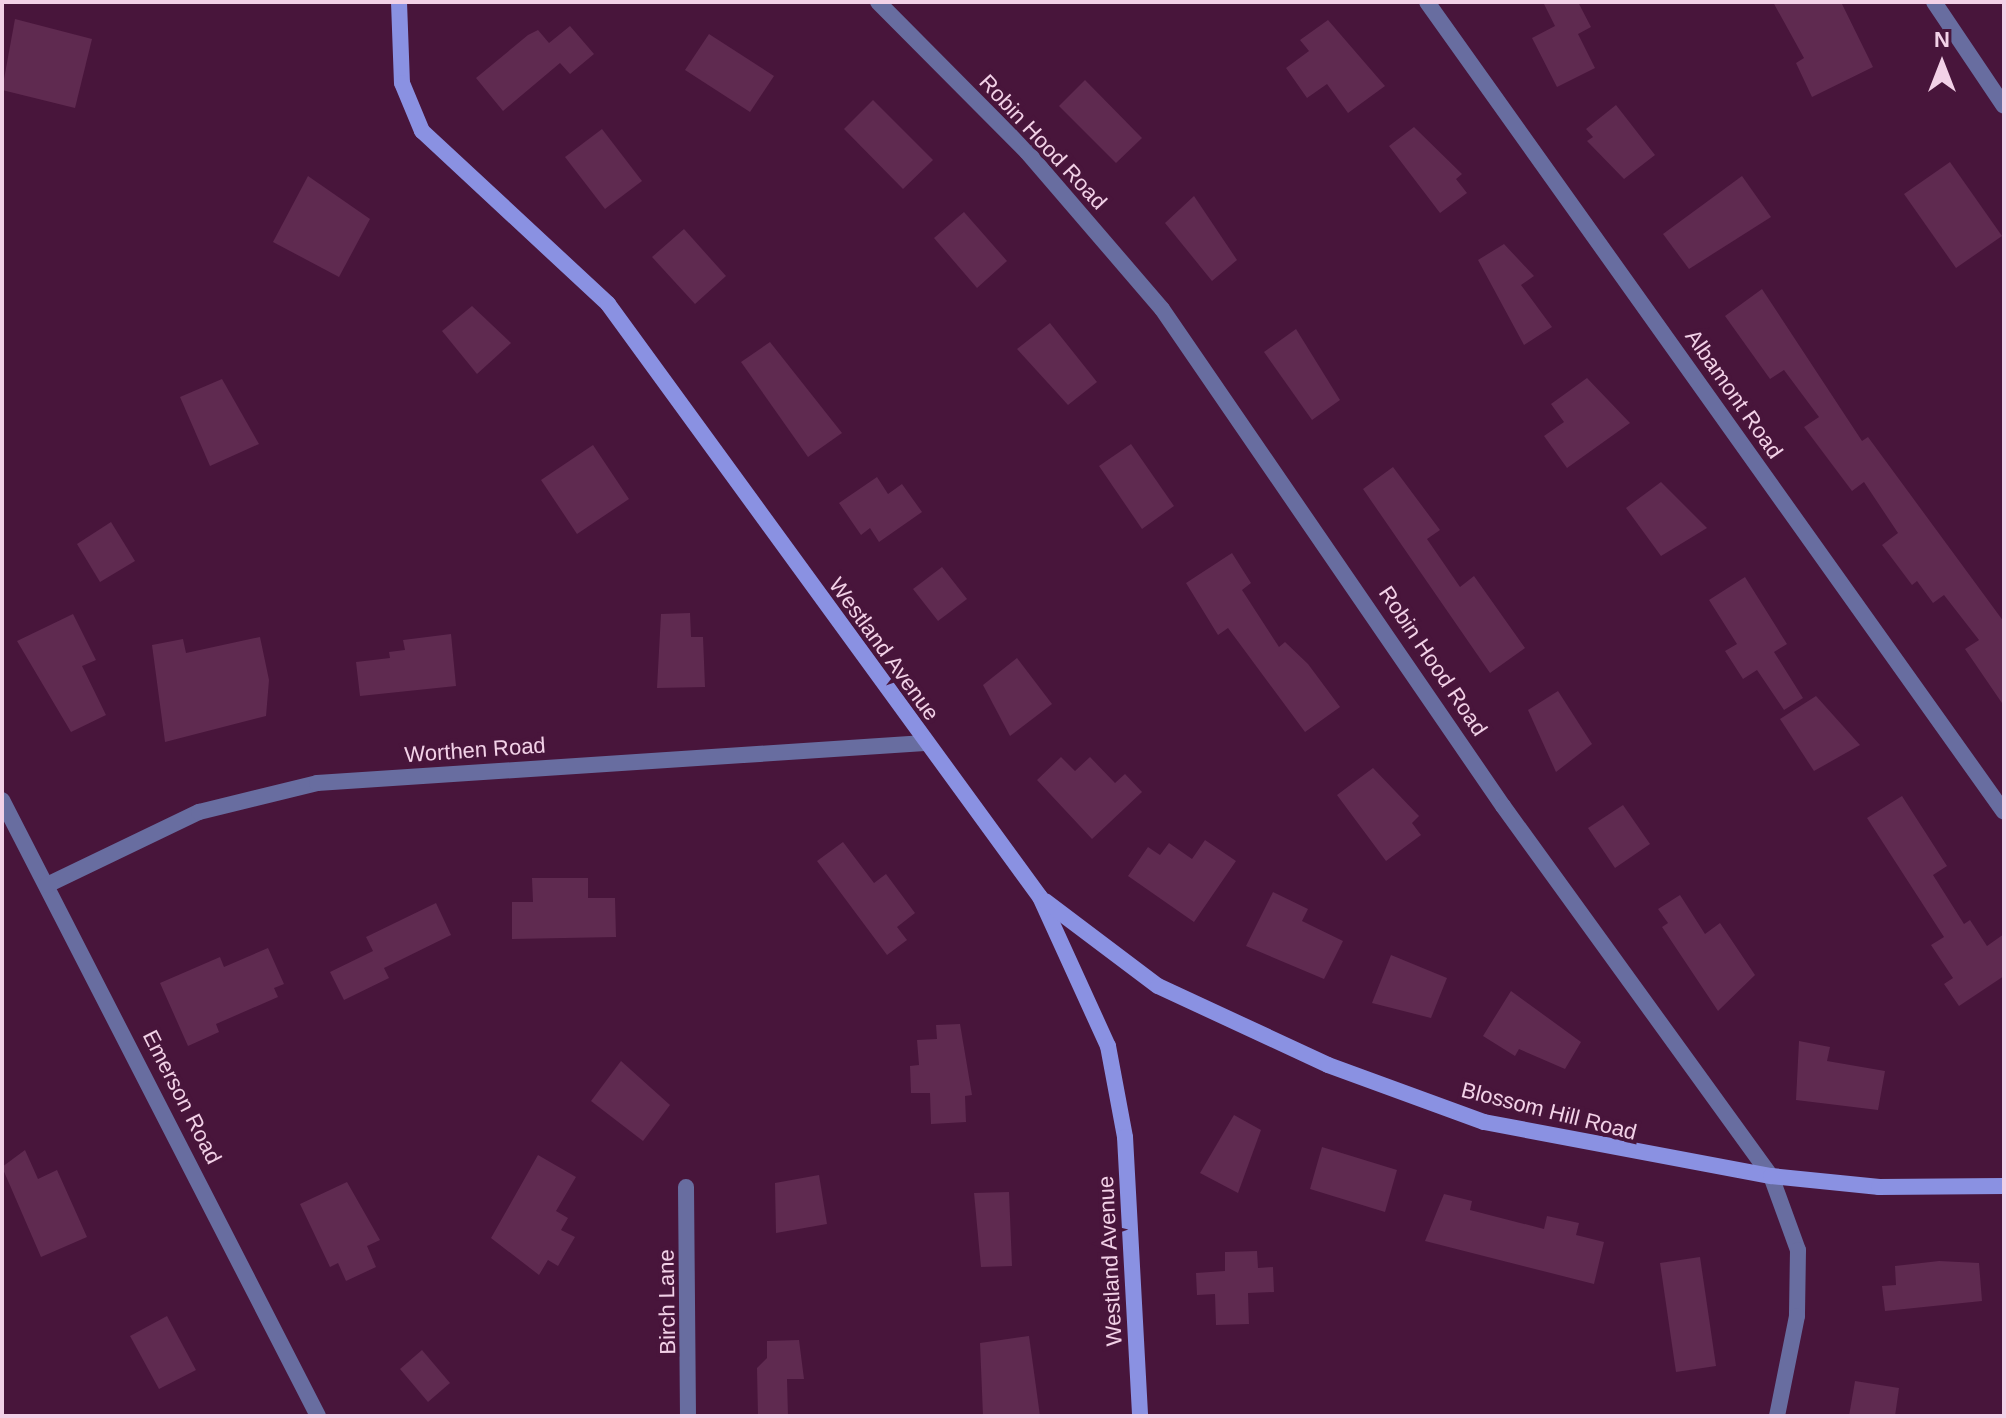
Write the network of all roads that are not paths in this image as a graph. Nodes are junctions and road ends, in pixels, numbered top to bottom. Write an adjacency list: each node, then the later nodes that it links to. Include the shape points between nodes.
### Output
1 (399, 2): 6 (street, Westland Avenue, via 402,83 422,131 608,304)
2 (878, 2): 11 (street, Robin Hood Road, via 1027,152 1162,309 1503,806)
3 (1427, 2): 8 (street, Albamont Road)
4 (1934, 2): 5 (street)
5 (2004, 106)
6 (925, 743): 9 (street, Worthen Road, via 317,783 199,812); 10 (street, Westland Avenue)
7 (2, 800): 9 (street, Emerson Road)
8 (2004, 812)
9 (47, 885): 14 (street, Emerson Road)
10 (1040, 897): 11 (street, Blossom Hill Road, via 1158,986 1328,1065 1484,1122); 16 (street, Westland Avenue, via 1108,1046 1125,1137)
11 (1771, 1176): 12 (street, Blossom Hill Road, via 1879,1187); 17 (street, Robin Hood Road, via 1798,1250 1797,1316)
12 (2004, 1186)
13 (686, 1187): 15 (street, Birch Lane)
14 (318, 1416)
15 (688, 1416)
16 (1140, 1416)
17 (1777, 1416)

